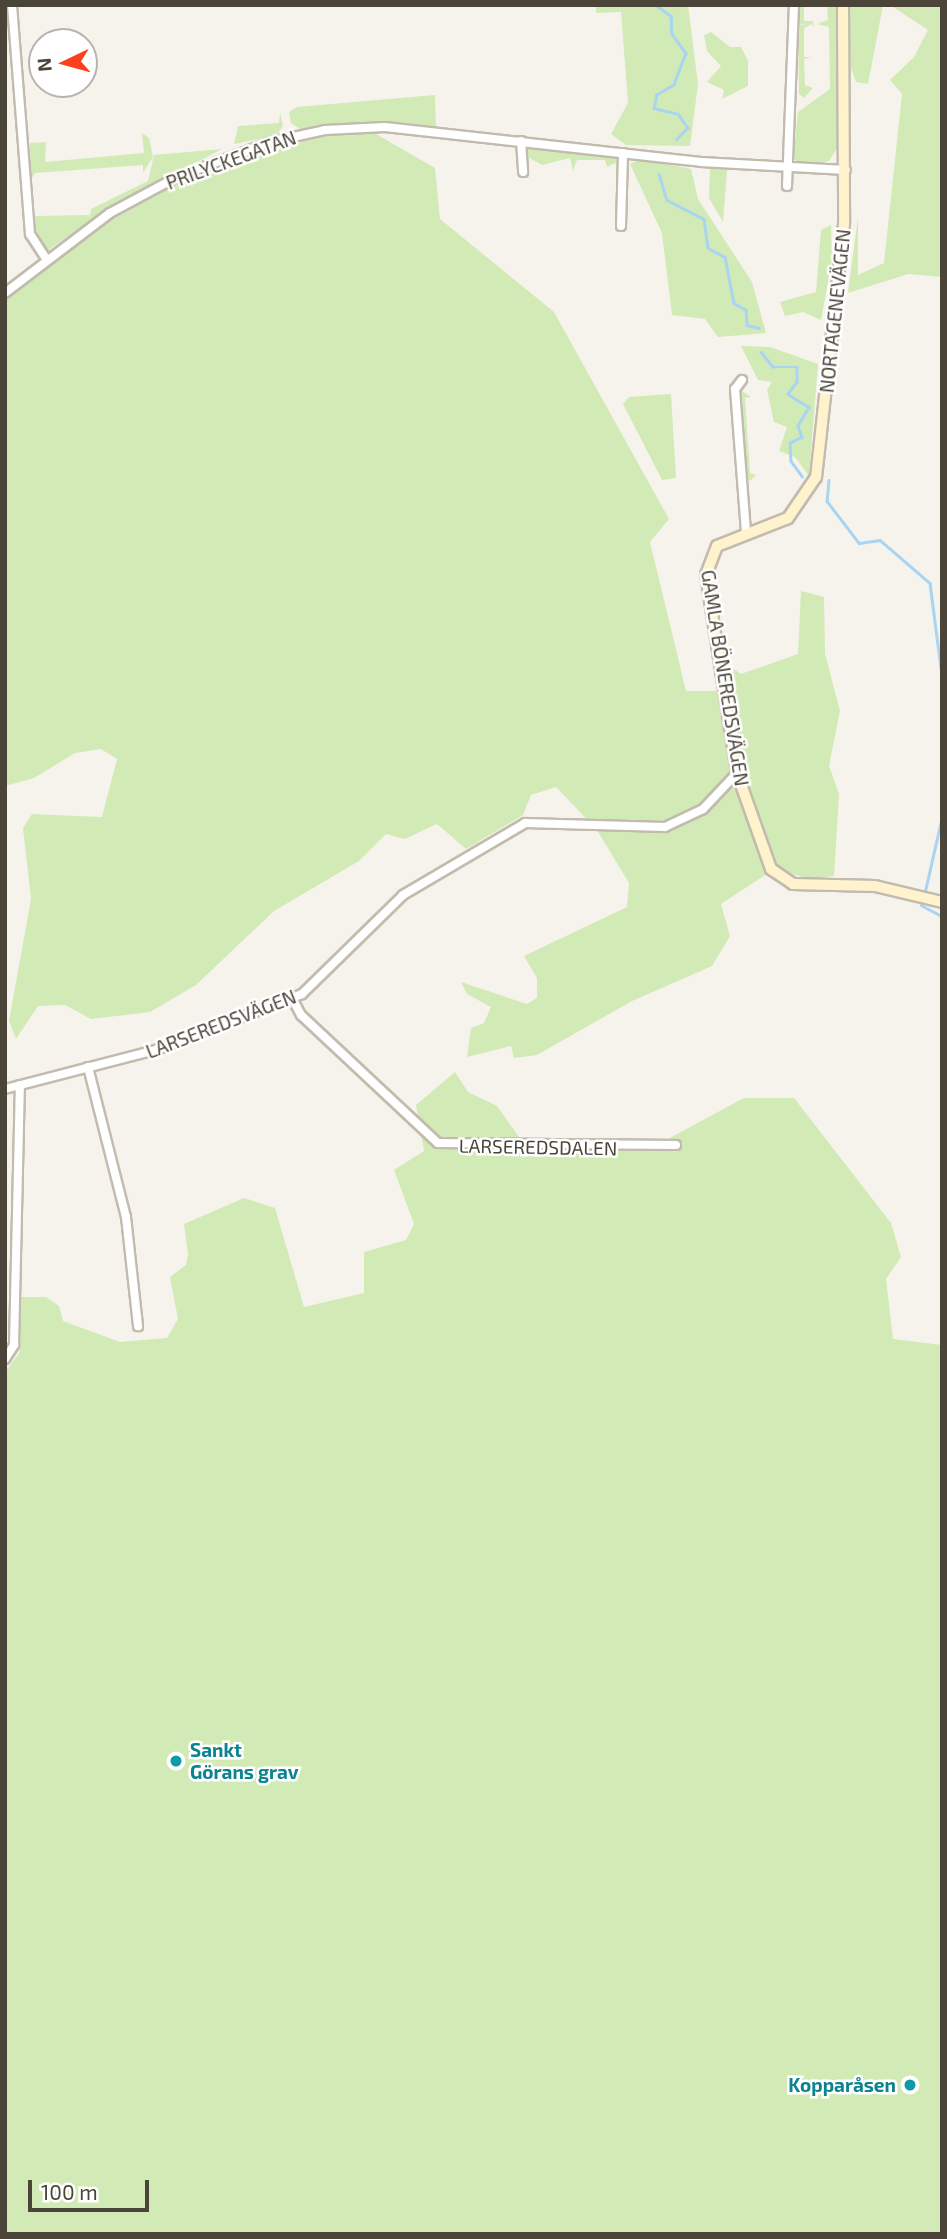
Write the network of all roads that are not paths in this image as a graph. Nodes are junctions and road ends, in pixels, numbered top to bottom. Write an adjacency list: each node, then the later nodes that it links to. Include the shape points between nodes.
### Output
1 (12, 5): 11 (street, via 30,234)
2 (794, 5): 6 (street)
3 (843, 5): 7 (street, NORTAGENEVÄGEN)
4 (521, 141): 5 (street, PRILYCKEGATAN); 8 (street); 11 (street, PRILYCKEGATAN, via 385,127 288,137 177,177 110,213)
5 (623, 153): 6 (street, PRILYCKEGATAN); 10 (street)
6 (788, 167): 7 (street, PRILYCKEGATAN); 9 (street)
7 (846, 170): 14 (street, NORTAGENEVÄGEN, via 841,277 815,481 794,513)
8 (523, 172)
9 (787, 186)
10 (621, 226)
11 (46, 259): 12 (street, PRILYCKEGATAN)
12 (5, 293)
13 (742, 380): 14 (street, via 735,388)
14 (746, 533): 15 (street, NORTAGENEVÄGEN)
15 (709, 556): 16 (street, GAMLA BÖNEREDSVÄGEN, via 706,575)
16 (737, 774): 17 (street, GAMLA BÖNEREDSVÄGEN, via 766,860 779,877 803,885 875,886); 18 (street, LARSEREDSVÄGEN, via 691,818 665,827 544,820 518,827 403,895 326,975)
17 (942, 902)
18 (292, 998): 19 (street, LARSEREDSVÄGEN, via 156,1051); 22 (street, LARSEREDSDALEN, via 301,1014 438,1143)
19 (88, 1067): 20 (street, LARSEREDSVÄGEN); 23 (street, via 126,1217)
20 (20, 1086): 21 (street, LARSEREDSVÄGEN); 24 (street, via 14,1345)
21 (5, 1089)
22 (676, 1145)
23 (138, 1326)
24 (5, 1359)

